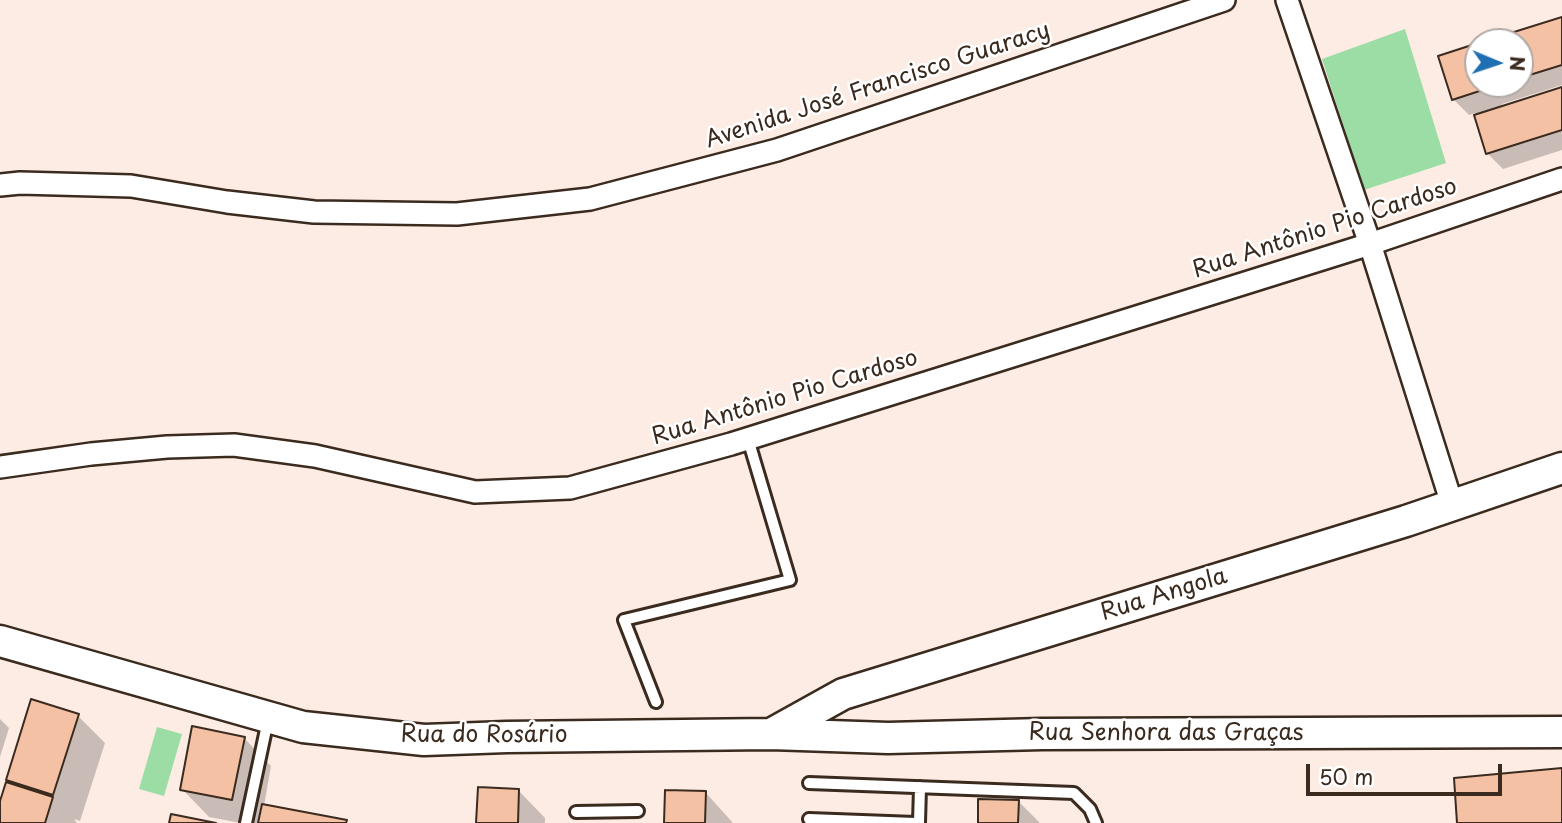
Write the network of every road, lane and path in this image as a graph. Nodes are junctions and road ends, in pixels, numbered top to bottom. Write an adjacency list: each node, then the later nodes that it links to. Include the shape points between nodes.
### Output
1 (1224, 0): 4 (street, Avenida José Francisco Guaracy, via 777,150 590,199 457,214 327,212 131,186)
2 (1287, 0): 5 (street)
3 (1562, 179): 5 (street, Rua Antônio Pio Cardoso)
4 (0, 185)
5 (1370, 244): 6 (street, Rua Antônio Pio Cardoso); 9 (street)
6 (748, 439): 7 (street, Rua Antônio Pio Cardoso, via 570,488 475,492 315,456 234,445 91,453); 11 (lane, via 790,580 624,620)
7 (0, 467)
8 (1562, 468): 9 (street, Rua Angola)
9 (1452, 504): 14 (street, Rua Angola, via 843,694)
10 (0, 641): 12 (street, Rua do Rosário)
11 (656, 702)
12 (268, 717): 14 (street, Rua do Rosário, via 303,727 424,740); 21 (lane)
13 (1562, 732): 14 (street, Rua Senhora das Graças, via 888,738)
14 (771, 734)
15 (809, 783): 16 (lane)
16 (920, 787): 22 (lane); 23 (lane, via 1074,793 1090,808)
17 (638, 811): 19 (lane)
18 (576, 812): 19 (lane)
19 (608, 817)
20 (810, 819): 22 (lane)
21 (246, 823)
22 (917, 823)
23 (1096, 823)

